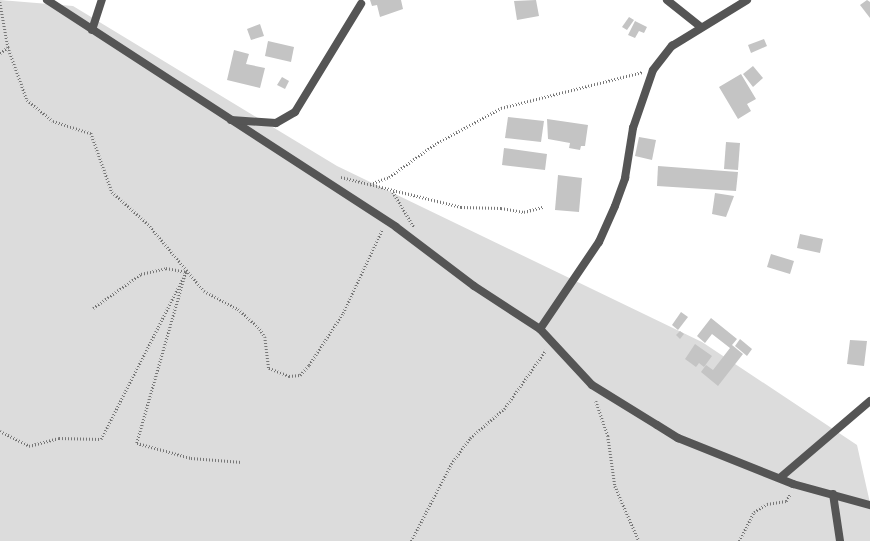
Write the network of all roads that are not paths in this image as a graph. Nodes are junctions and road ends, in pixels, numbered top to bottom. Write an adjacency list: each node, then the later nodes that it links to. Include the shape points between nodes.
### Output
1 (47, 0): 7 (street)
2 (102, 0): 7 (street)
3 (667, 0): 6 (street)
4 (748, 0): 6 (street)
5 (360, 4): 8 (street, via 295,112 276,123)
6 (701, 27): 9 (street, via 672,46 653,70 633,128 625,178 615,206 599,242)
7 (92, 30): 8 (street)
8 (230, 120): 9 (street, via 386,221 474,286)
9 (540, 329): 11 (street, via 592,385 678,438)
10 (870, 401): 11 (street)
11 (781, 477): 12 (street, via 794,484)
12 (833, 494): 13 (street); 14 (street)
13 (870, 505)
14 (840, 541)

